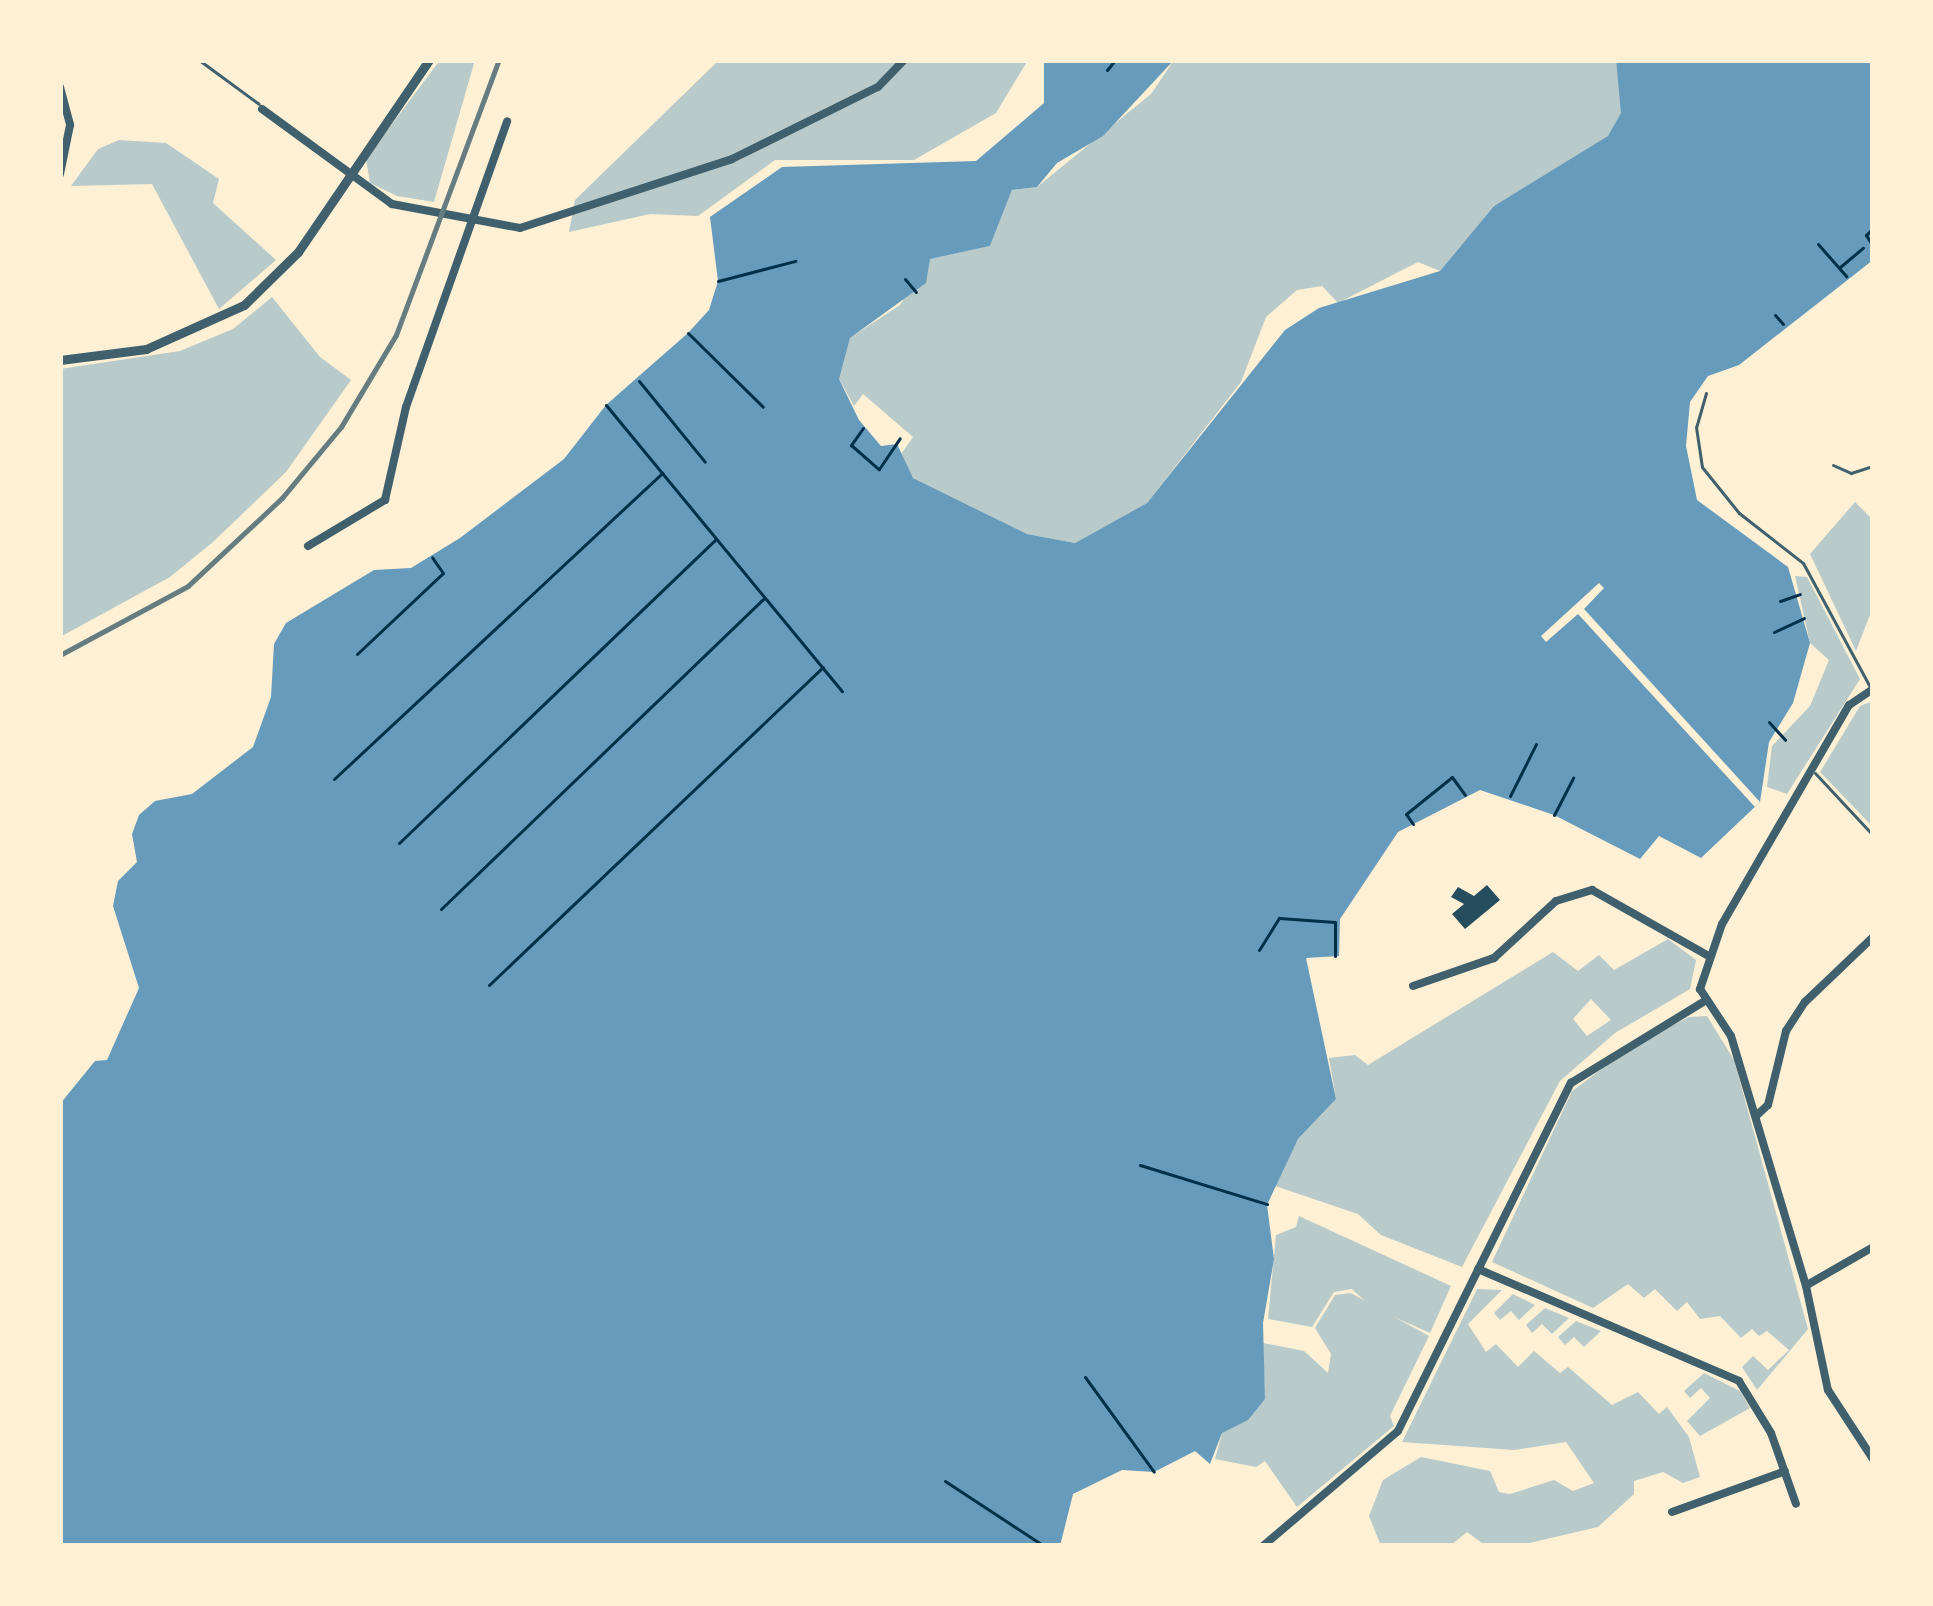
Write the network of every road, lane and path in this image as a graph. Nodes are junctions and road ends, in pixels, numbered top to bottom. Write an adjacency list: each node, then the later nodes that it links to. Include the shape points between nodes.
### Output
1 (199, 60): 7 (lane)
2 (429, 60): 10 (street)
3 (904, 60): 11 (street, via 878,87 694,175 608,193 520,228)
4 (1115, 60): 5 (path)
5 (1107, 70)
6 (60, 87): 9 (street, via 70,125)
7 (261, 106): 10 (street)
8 (507, 121): 11 (street)
9 (60, 174)
10 (348, 176): 11 (street, via 392,204); 25 (street, via 285,267 228,316 146,349)
11 (470, 219): 37 (street, via 406,407 385,500)
12 (1873, 229): 14 (path, via 1866,235)
13 (1818, 244): 17 (path)
14 (1873, 246)
15 (1863, 248): 17 (path)
16 (795, 261): 20 (path)
17 (1839, 268): 18 (path)
18 (1846, 276)
19 (905, 279): 21 (path)
20 (718, 281)
21 (916, 292)
22 (1775, 315): 23 (path)
23 (1783, 324)
24 (688, 333): 29 (path)
25 (60, 360)
26 (639, 381): 32 (path)
27 (1706, 393): 46 (lane, via 1696,427 1702,467 1739,513 1803,563)
28 (606, 405): 35 (path)
29 (763, 407)
30 (862, 428): 31 (path, via 850,445 879,469)
31 (900, 438)
32 (705, 463)
33 (1834, 465): 34 (lane, via 1851,472)
34 (1873, 466)
35 (662, 473): 36 (path); 53 (path)
36 (716, 539): 40 (path); 59 (path)
37 (308, 546)
38 (432, 556): 44 (path, via 443,574)
39 (1800, 594): 41 (path)
40 (764, 598): 45 (path); 60 (path)
41 (1780, 601)
42 (1804, 618): 43 (path)
43 (1774, 632)
44 (357, 654)
45 (823, 667): 47 (path); 65 (path)
46 (1872, 689): 51 (street, via 1849,705)
47 (842, 691)
48 (1768, 722): 49 (path)
49 (1785, 740)
50 (1536, 744): 55 (path)
51 (1811, 770): 58 (lane); 63 (street)
52 (1574, 778): 56 (path)
53 (334, 779)
54 (1465, 795): 57 (path, via 1452,777 1406,814)
55 (1510, 796)
56 (1554, 815)
57 (1413, 824)
58 (1871, 833)
59 (398, 843)
60 (442, 909)
61 (1873, 937): 68 (street, via 1786,1031 1768,1105)
62 (1259, 950): 64 (path, via 1279,918 1335,922)
63 (1707, 955): 66 (street, via 1592,890 1556,901 1494,958); 67 (street)
64 (1334, 956)
65 (489, 985)
66 (1413, 986)
67 (1703, 1002): 68 (street, via 1731,1036); 72 (street, via 1571,1083)
68 (1756, 1116): 73 (street)
69 (1140, 1165): 70 (path)
70 (1267, 1204)
71 (1873, 1247): 73 (street)
72 (1478, 1269): 76 (street, via 1739,1381); 82 (street, via 1388,1446)
73 (1806, 1286): 75 (street, via 1828,1390)
74 (1084, 1377): 77 (path)
75 (1873, 1459)
76 (1785, 1471): 79 (street); 80 (street)
77 (1154, 1472)
78 (945, 1481): 81 (path)
79 (1796, 1504)
80 (1672, 1512)
81 (1043, 1546)
82 (1263, 1546)

